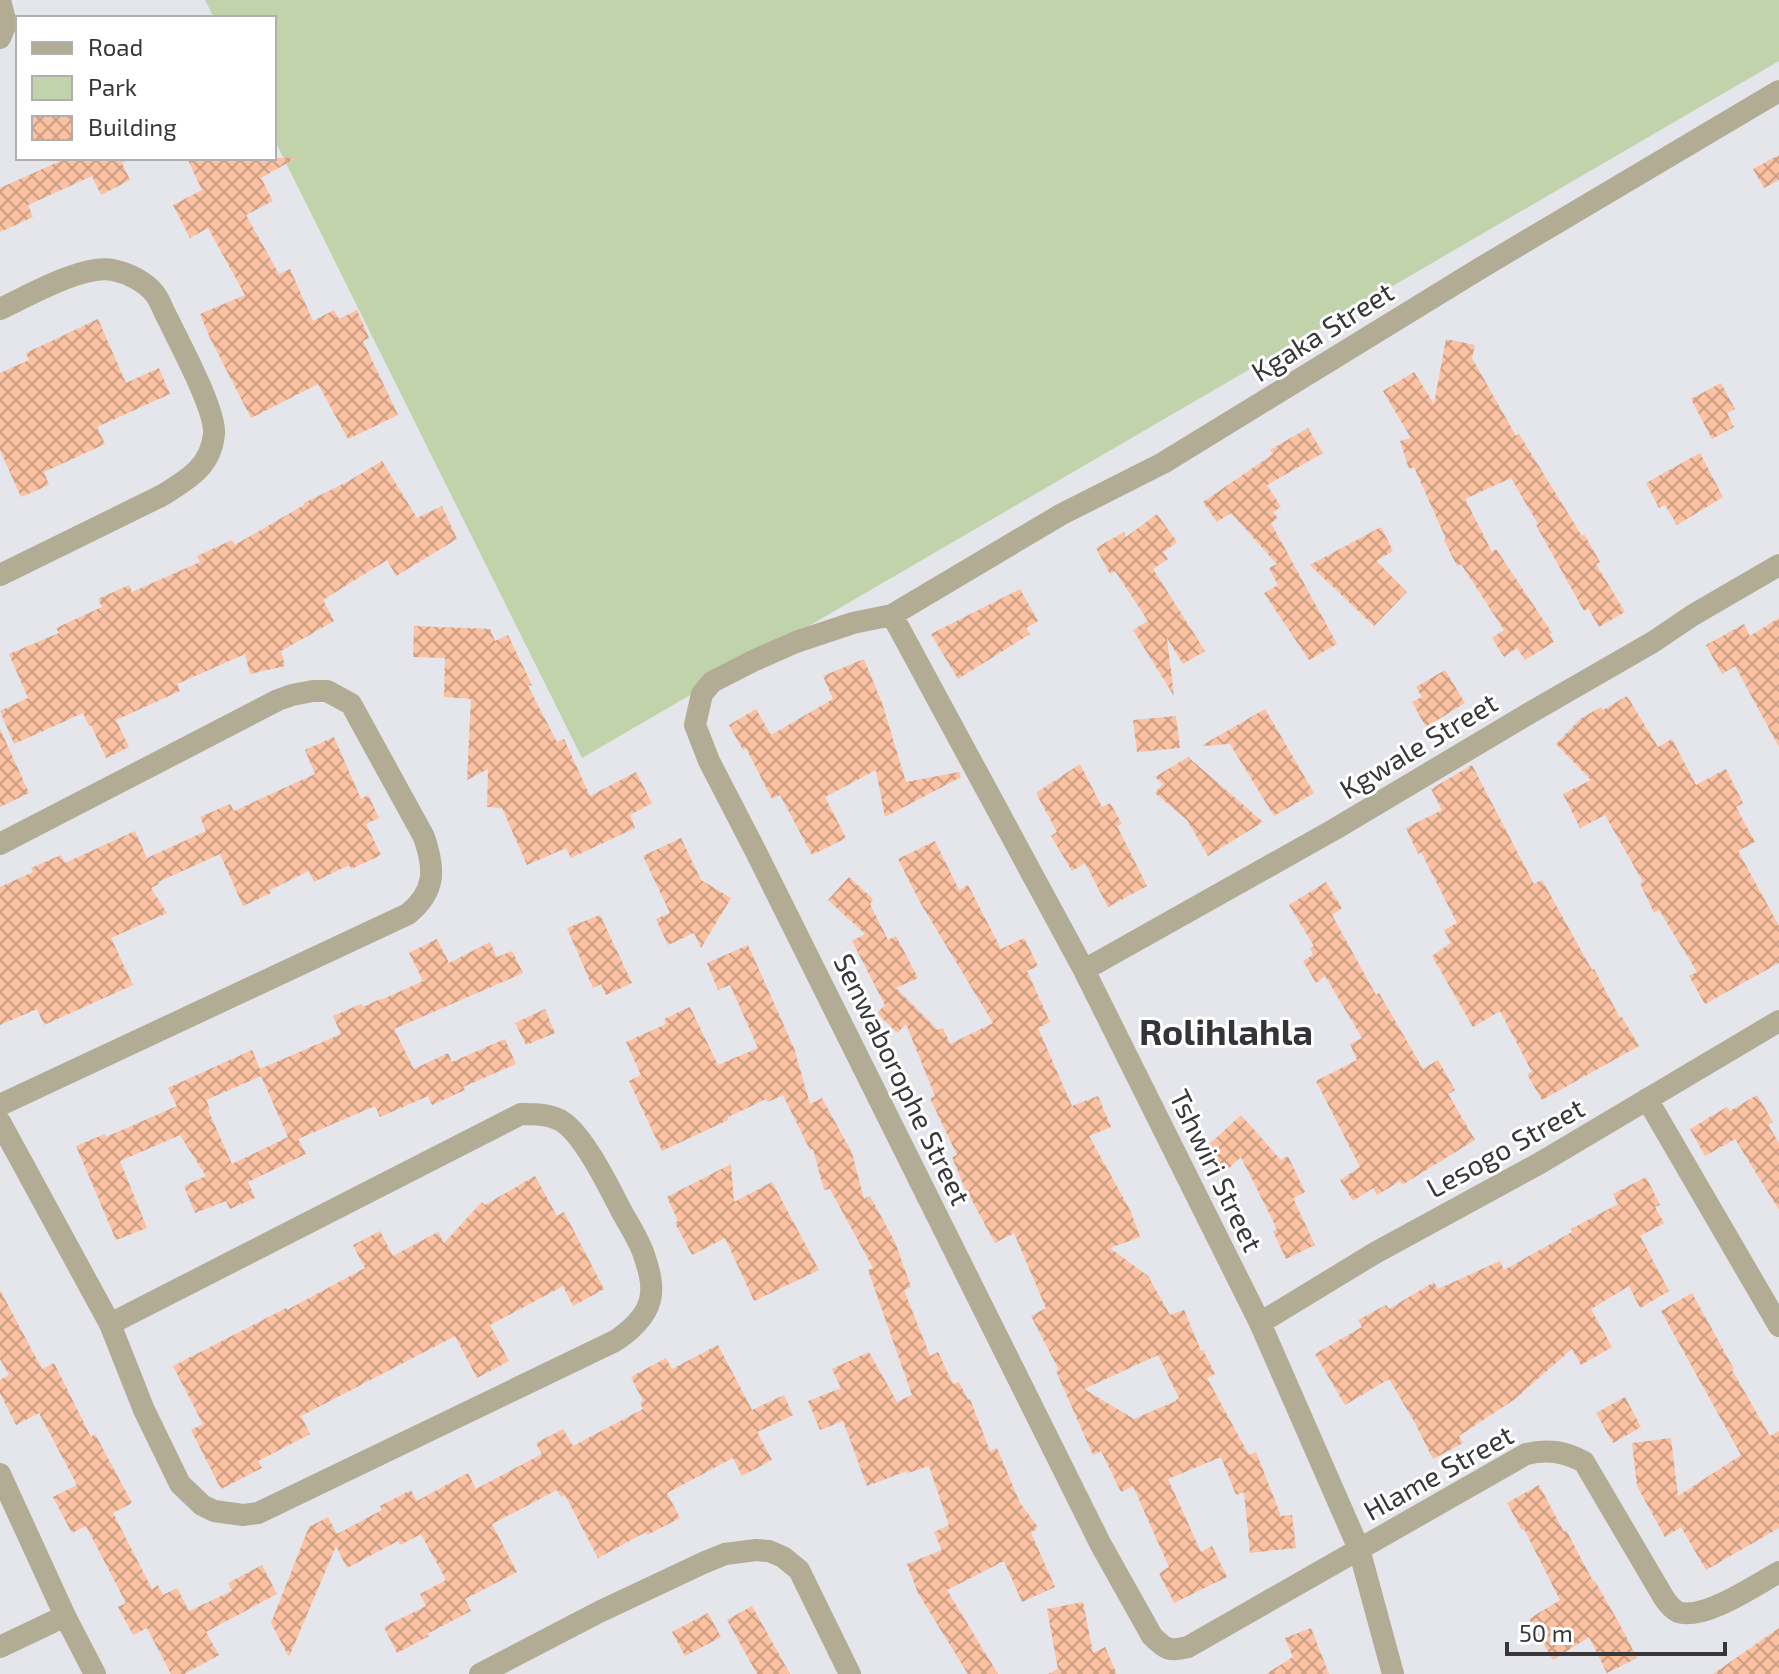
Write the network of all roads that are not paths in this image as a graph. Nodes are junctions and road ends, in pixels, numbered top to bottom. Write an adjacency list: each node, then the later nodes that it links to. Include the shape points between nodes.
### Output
1 (0, 0): 2 (street, via 6,24)
2 (0, 38)
3 (1779, 91): 7 (street, Kgaka Street, via 1163,463 1062,514)
4 (0, 309): 6 (street, via 89,270 133,276 154,293 206,402 214,435 196,474 181,484)
5 (1779, 565): 9 (street, Kgwale Street, via 1335,829)
6 (0, 575)
7 (892, 615): 9 (street, Tshwiri Street); 22 (street, Senwaborophe Street, via 826,631 719,677 702,694 695,725 1101,1545 1152,1636 1168,1649)
8 (0, 844): 12 (street, via 278,700 327,691 351,704 424,837 432,865 427,892 408,914)
9 (1084, 970): 14 (street, Tshwiri Street)
10 (1779, 1021): 11 (street, Lesogo Street)
11 (1647, 1099): 14 (street, Lesogo Street); 16 (street)
12 (0, 1105)
13 (0, 1122): 15 (street)
14 (1260, 1323): 18 (street, Tshwiri Street)
15 (110, 1324): 15 (street, via 180,1484 214,1511 243,1515 258,1513 615,1341 649,1305 651,1285 642,1248 580,1141 563,1122 521,1114)
16 (1779, 1326)
17 (0, 1474): 20 (street)
18 (1359, 1549): 19 (street, Hlame Street, via 1526,1454 1554,1451 1584,1462 1677,1612 1703,1612); 22 (street, Hlame Street); 26 (street, Tshwiri Street)
19 (1779, 1572)
20 (65, 1616): 21 (street); 23 (street)
21 (0, 1647)
22 (1188, 1647)
23 (95, 1674)
24 (480, 1674): 25 (street, via 703,1563 756,1550 783,1557 803,1574)
25 (850, 1674)
26 (1393, 1674)

